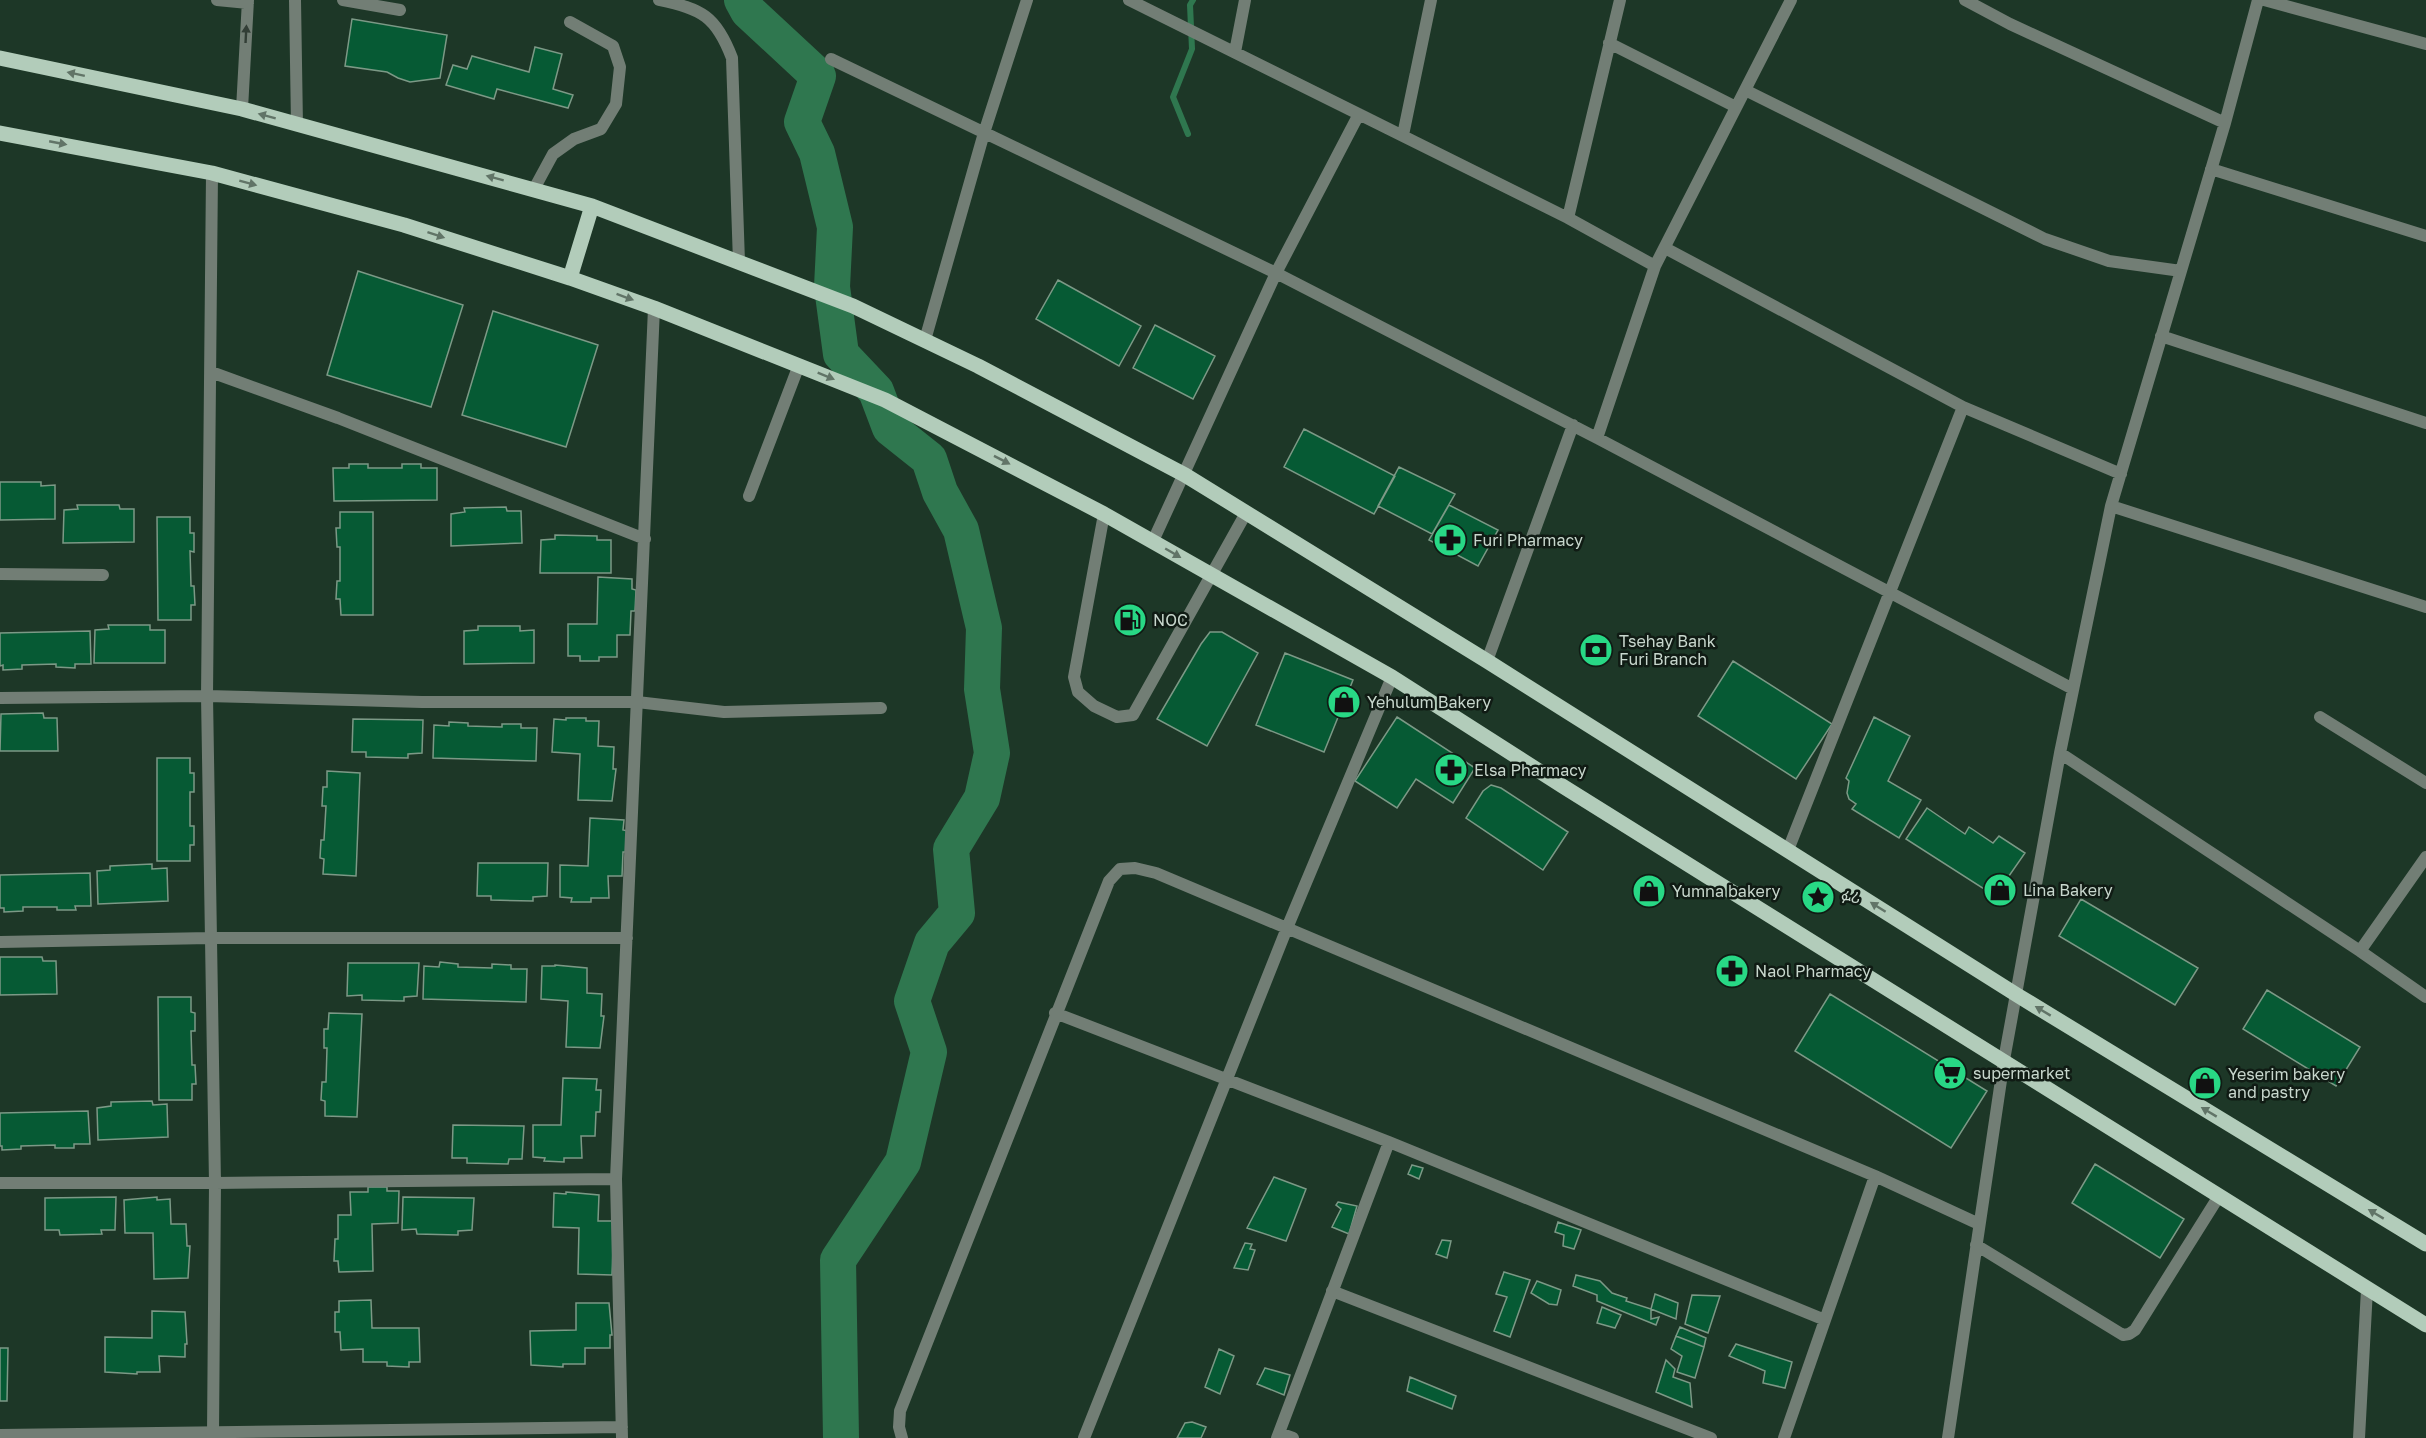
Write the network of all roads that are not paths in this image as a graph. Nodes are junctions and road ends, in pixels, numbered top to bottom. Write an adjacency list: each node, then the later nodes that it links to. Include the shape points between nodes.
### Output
1 (217, 0): 14 (street)
2 (296, 0): 27 (street)
3 (343, 0): 15 (street)
4 (659, 0): 38 (street, via 707,16 723,34 732,58)
5 (1027, 0): 29 (street)
6 (1129, 0): 19 (street)
7 (1245, 0): 19 (street)
8 (1431, 0): 30 (street)
9 (1620, 0): 17 (street)
10 (1791, 0): 22 (street)
11 (1965, 0): 26 (street)
12 (2258, 0): 26 (street)
13 (2264, 0): 18 (street)
14 (248, 2): 24 (street, one-way to 14)
15 (400, 10)
16 (570, 22): 33 (street, via 613,46 620,67 616,104 601,129 574,139 553,154)
17 (1609, 43): 23 (street); 35 (street)
18 (2426, 44)
19 (1235, 52): 25 (street)
20 (0, 58): 24 (main road, one-way to 20)
21 (831, 59): 29 (street)
22 (1745, 90): 23 (street); 40 (street, via 2045,239 2109,261)
23 (1736, 107): 37 (street)
24 (242, 109): 27 (main road, one-way to 24)
25 (1359, 114): 30 (street); 41 (street)
26 (2225, 123): 31 (street)
27 (297, 125): 33 (main road, one-way to 27)
28 (0, 133): 32 (main road, one-way to 32)
29 (984, 133): 41 (street); 45 (street)
30 (1403, 135): 35 (street)
31 (2211, 170): 36 (street); 40 (street)
32 (212, 173): 42 (main road, one-way to 42, via 404,225); 47 (street)
33 (534, 189): 34 (main road)
34 (592, 206): 38 (main road); 42 (main road)
35 (1568, 218): 39 (street)
36 (2426, 236)
37 (1665, 248): 39 (street); 48 (street)
38 (739, 262): 45 (main road, via 854,306)
39 (1655, 266): 51 (street)
40 (2181, 271): 44 (street)
41 (1276, 273): 50 (street); 53 (street)
42 (570, 278): 43 (main road, one-way to 43)
43 (654, 308): 46 (main road); 58 (street)
44 (2161, 336): 49 (street); 52 (street)
45 (925, 340): 53 (main road)
46 (799, 365): 54 (street); 57 (main road, one-way to 57, via 885,400)
47 (211, 372): 58 (street); 68 (street)
48 (1963, 407): 52 (street); 63 (street)
49 (2426, 423)
50 (1573, 425): 51 (street); 65 (street)
51 (1597, 438): 63 (street)
52 (2121, 474): 55 (street)
53 (1185, 475): 56 (main road); 59 (street)
54 (749, 496)
55 (2111, 506): 64 (street); 67 (street)
56 (1246, 513): 62 (street); 65 (main road)
57 (1104, 514): 59 (main road); 62 (street, via 1074,677 1078,692 1094,706 1117,717 1133,715)
58 (645, 539): 70 (street)
59 (1152, 541): 62 (main road, one-way to 62)
60 (0, 574): 61 (street)
61 (103, 575)
62 (1212, 575): 66 (main road)
63 (1890, 591): 67 (street); 75 (street)
64 (2426, 607)
65 (1487, 661): 75 (main road)
66 (1392, 677): 77 (street); 85 (main road)
67 (2073, 689): 73 (street)
68 (207, 696): 69 (street); 70 (street); 78 (street)
69 (0, 698)
70 (637, 702): 71 (street, via 723,712); 79 (street)
71 (880, 708)
72 (2320, 717): 74 (street)
73 (2060, 753): 81 (street); 82 (street)
74 (2426, 783)
75 (1788, 850): 82 (main road, one-way to 75)
76 (2426, 857): 81 (street)
77 (1287, 928): 84 (street, via 1156,873 1120,869 1109,881); 86 (street); 88 (street)
78 (210, 938): 79 (street); 80 (street); 91 (street)
79 (627, 938): 89 (street)
80 (0, 942)
81 (2360, 951): 83 (street)
82 (2017, 995): 85 (street); 94 (main road, one-way to 82)
83 (2426, 997)
84 (1055, 1013): 86 (street); 105 (street, via 900,1411)
85 (2004, 1060): 92 (main road); 93 (street)
86 (1228, 1080): 87 (street); 106 (street)
87 (1389, 1142): 97 (street); 98 (street)
88 (1875, 1176): 93 (street); 98 (street)
89 (616, 1179): 91 (street); 100 (street)
90 (0, 1183): 91 (street)
91 (215, 1183): 101 (street)
92 (2219, 1196): 95 (street, via 2129,1334 2122,1335); 96 (main road)
93 (1979, 1224): 95 (street)
94 (2426, 1244)
95 (1976, 1245): 110 (street)
96 (2367, 1289): 99 (main road); 111 (street)
97 (1332, 1291): 104 (street); 108 (street)
98 (1825, 1320): 109 (street)
99 (2426, 1325)
100 (622, 1433): 103 (street)
101 (213, 1434): 102 (street); 103 (street)
102 (0, 1435)
103 (327, 1435)
104 (1278, 1435): 107 (street)
105 (902, 1438)
106 (1084, 1438)
107 (1293, 1438)
108 (1711, 1438)
109 (1784, 1438)
110 (1948, 1438)
111 (2359, 1438)

